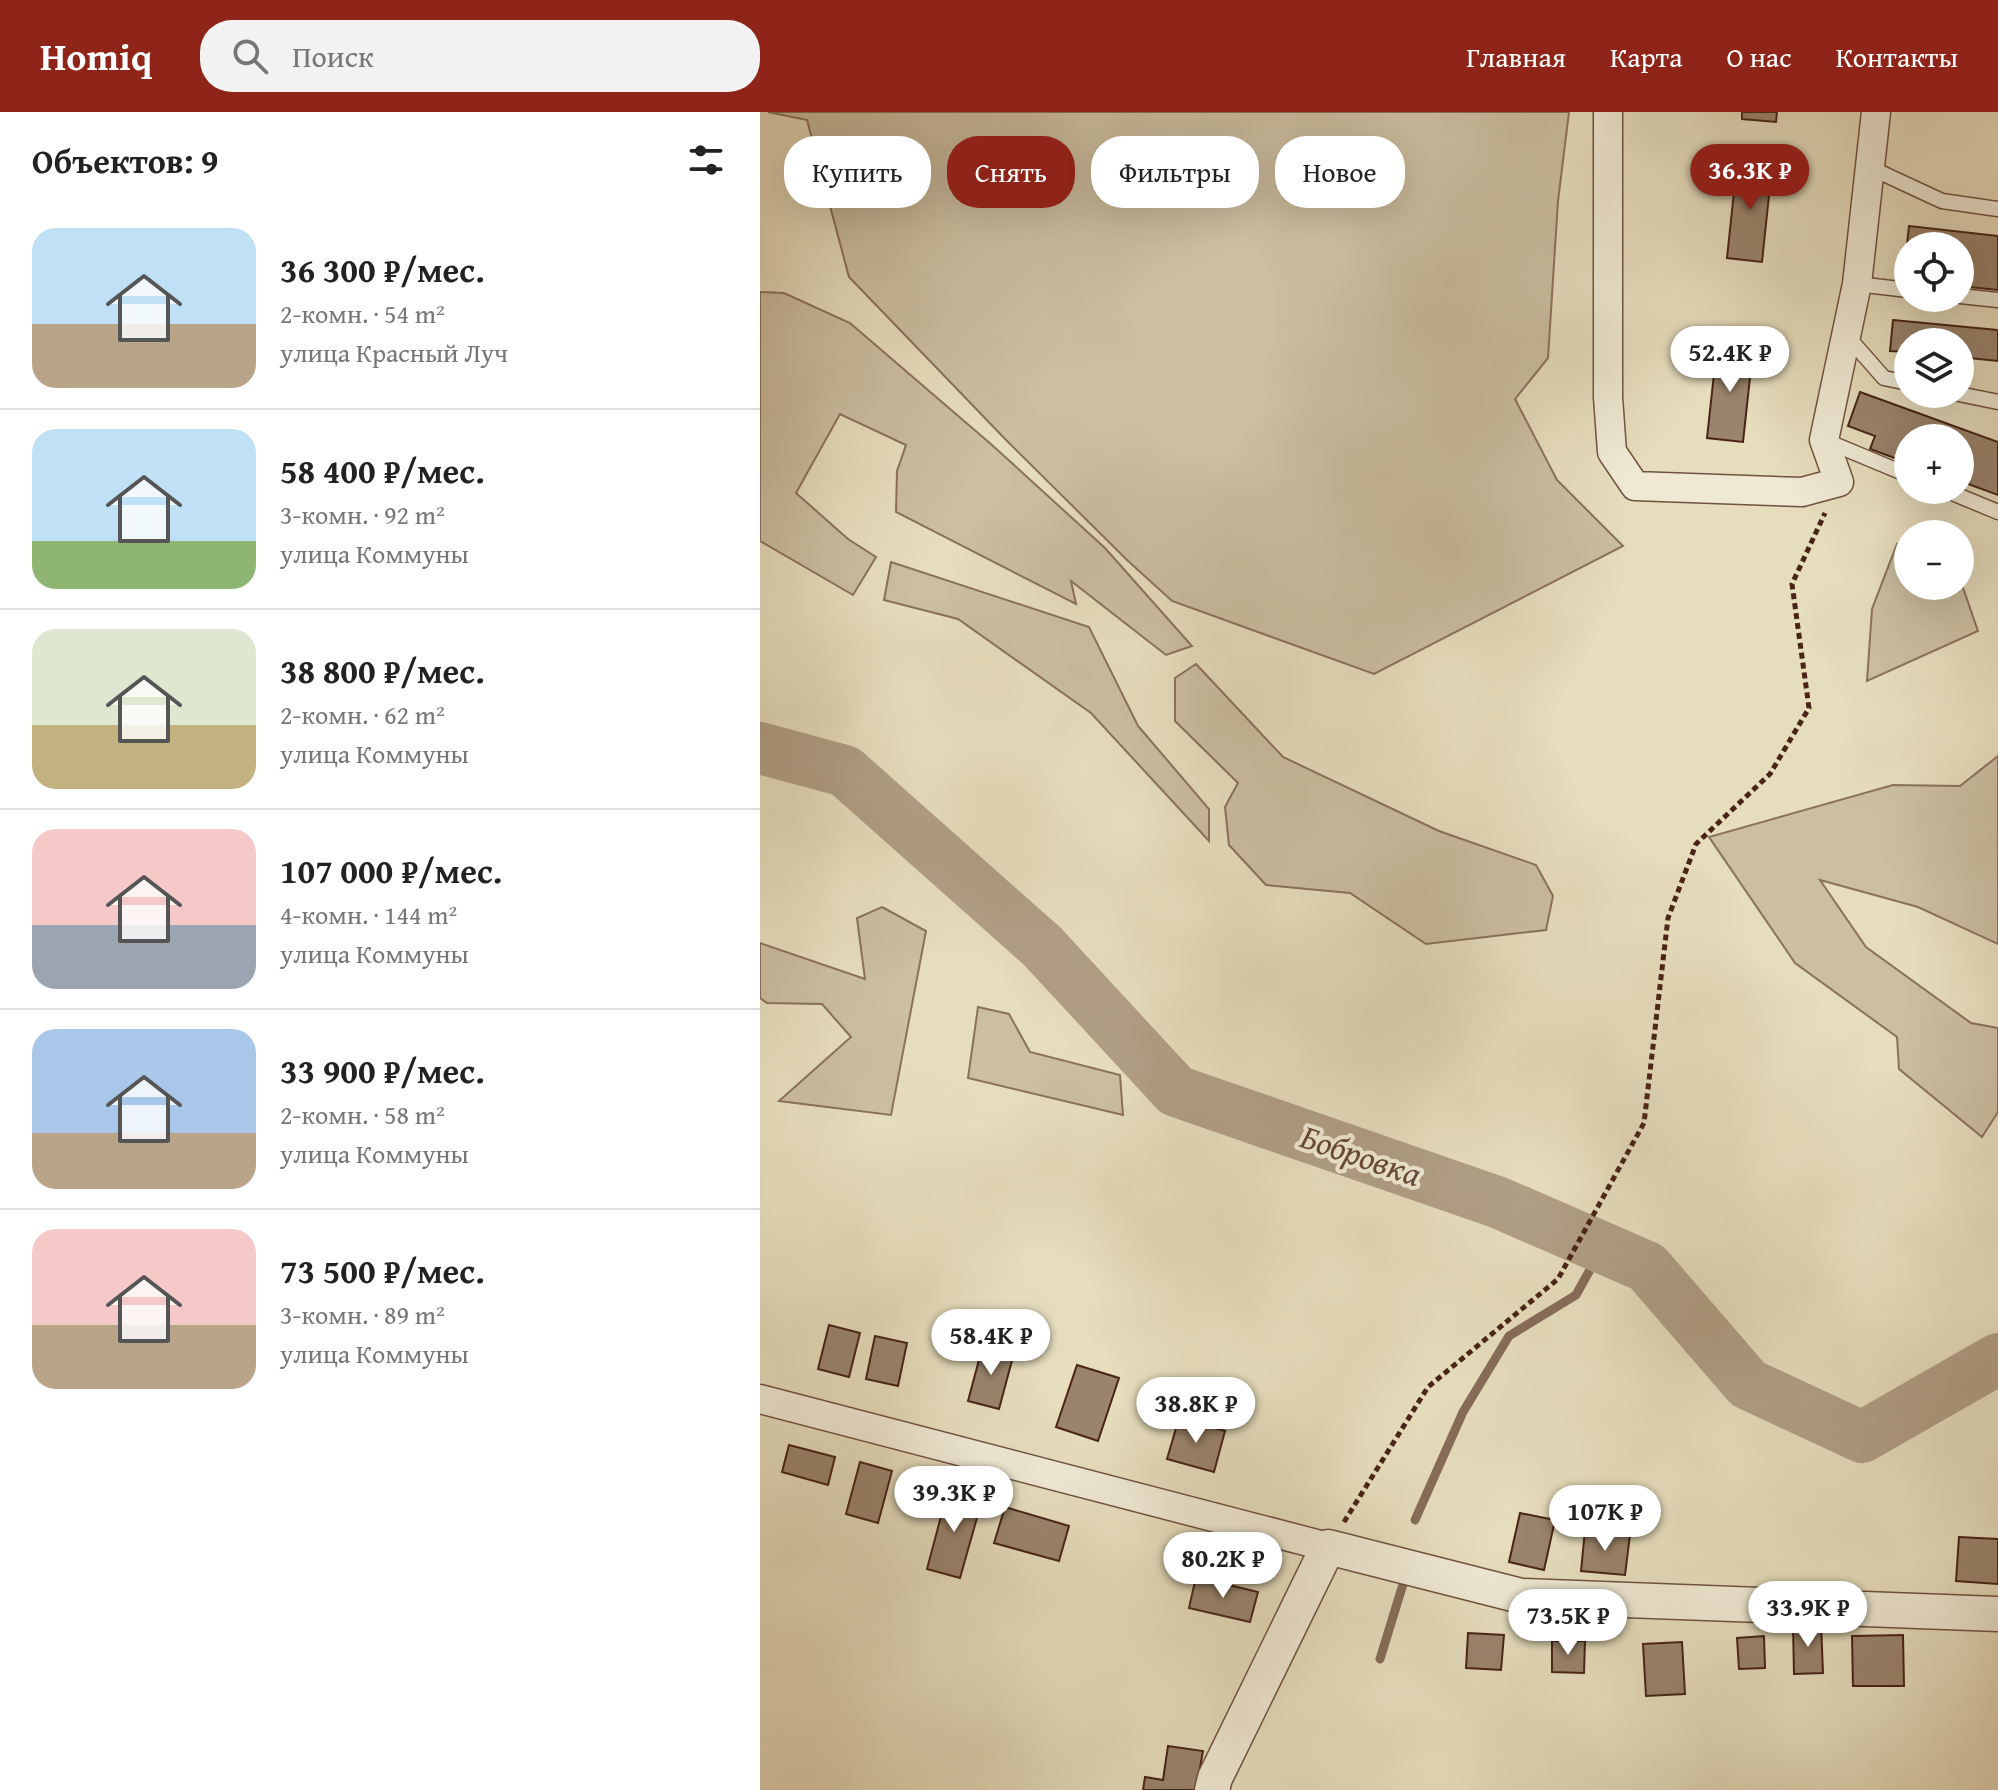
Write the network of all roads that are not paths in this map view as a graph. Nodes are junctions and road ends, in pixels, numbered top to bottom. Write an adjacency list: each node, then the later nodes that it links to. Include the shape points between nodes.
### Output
1 (1608, 112): 13 (street, via 1612,452 1635,486 1802,492 1839,482)
2 (1876, 112): 3 (street)
3 (1871, 168): 4 (lane, via 1942,201); 5 (street)
4 (1998, 209)
5 (1857, 284): 6 (lane); 9 (street)
6 (1894, 288)
7 (1974, 297): 8 (lane)
8 (1998, 300)
9 (1847, 336): 10 (lane, via 1884,378); 13 (street)
10 (1894, 380)
11 (1974, 397): 12 (lane)
12 (1998, 402)
13 (1824, 440): 14 (lane)
14 (1894, 469)
15 (1974, 502): 16 (lane)
16 (1998, 512)
17 (760, 1399): 18 (street)
18 (1328, 1547): 19 (street, via 1521,1596); 20 (street)
19 (1998, 1614)
20 (1212, 1790)

